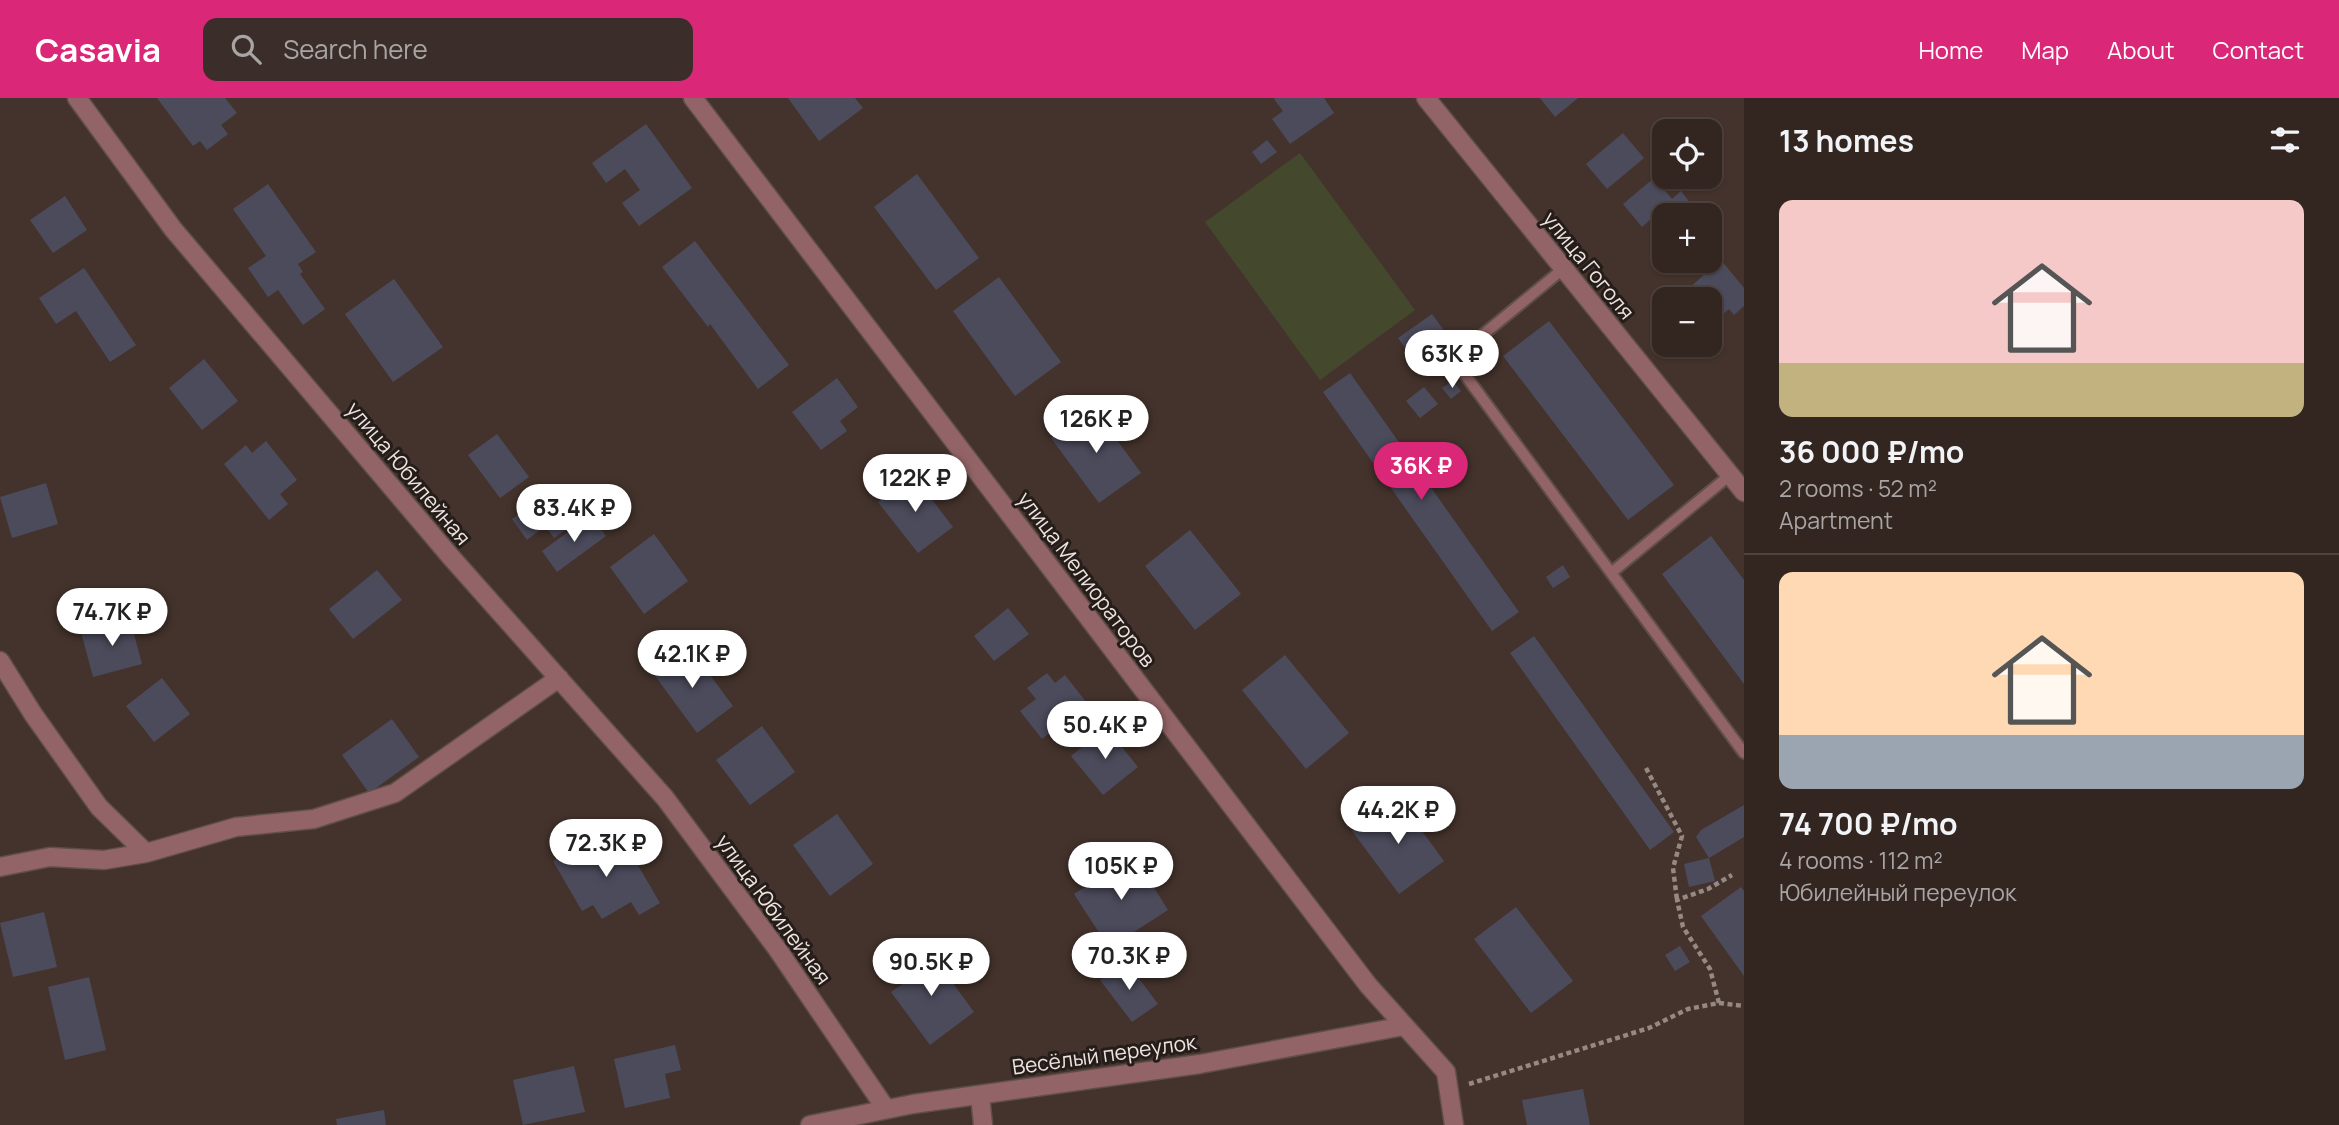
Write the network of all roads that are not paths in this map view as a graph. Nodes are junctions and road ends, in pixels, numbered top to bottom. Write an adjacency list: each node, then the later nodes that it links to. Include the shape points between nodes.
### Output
1 (77, 98): 9 (street, улица Юбилейная, via 173,229)
2 (693, 98): 13 (street, улица Мелиораторов, via 1368,985)
3 (1426, 98): 4 (street, улица Гоголя)
4 (1563, 269): 5 (street, улица Гоголя); 7 (lane, via 1463,351 1460,369)
5 (1730, 475): 6 (street, улица Гоголя); 7 (lane)
6 (1744, 492)
7 (1611, 573): 10 (lane)
8 (0, 661): 11 (street, via 99,807)
9 (559, 678): 11 (street, via 395,793 314,819 236,827); 15 (street, улица Юбилейная, via 665,797 778,950)
10 (1744, 753)
11 (146, 853): 12 (street, via 104,860 50,857)
12 (0, 867)
13 (1404, 1026): 14 (street, Весёлый переулок, via 1200,1064); 18 (street, улица Мелиораторов, via 1446,1072)
14 (980, 1094): 15 (street, Весёлый переулок); 17 (street)
15 (886, 1109): 16 (street, Весёлый переулок)
16 (810, 1125)
17 (983, 1125)
18 (1454, 1125)

